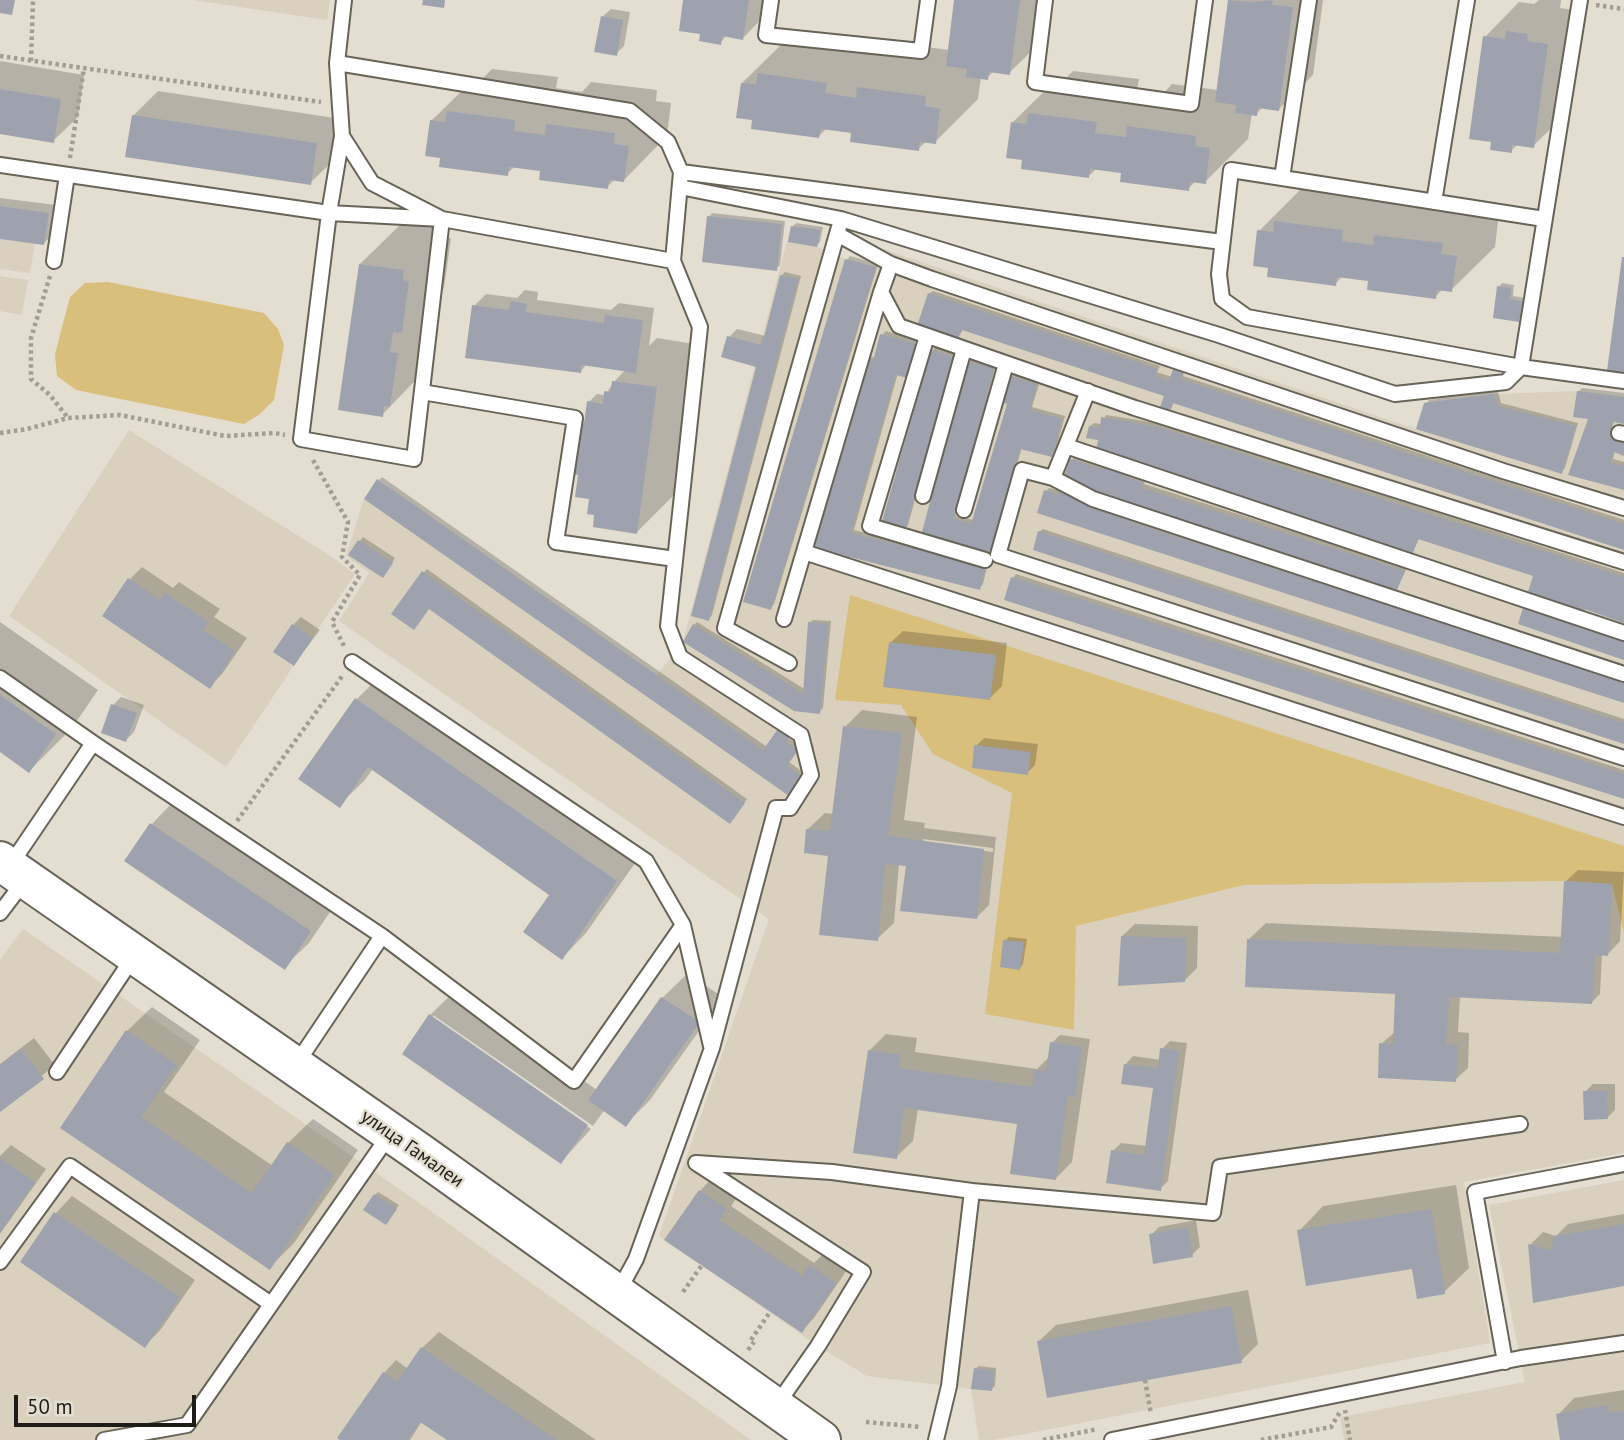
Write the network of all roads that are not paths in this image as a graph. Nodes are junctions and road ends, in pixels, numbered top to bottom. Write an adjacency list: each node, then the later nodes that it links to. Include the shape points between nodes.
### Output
1 (344, 0): 9 (lane)
2 (771, 0): 3 (lane, via 766,35 921,51)
3 (928, 0)
4 (1045, 0): 5 (lane, via 1035,82 1191,104)
5 (1205, 0)
6 (1309, 0): 14 (lane)
7 (1467, 0): 16 (lane)
8 (1580, 0): 19 (lane)
9 (337, 63): 10 (lane); 12 (lane, via 629,111 668,142)
10 (342, 136): 17 (lane); 18 (lane, via 373,183)
11 (0, 165): 13 (lane)
12 (681, 172): 15 (lane); 21 (lane)
13 (67, 176): 17 (lane); 22 (lane)
14 (1282, 178): 16 (lane); 21 (lane, via 1231,170)
15 (680, 187): 20 (lane); 23 (lane)
16 (1434, 202): 19 (lane)
17 (329, 213): 18 (lane); 32 (lane, via 301,439 414,459)
18 (442, 219): 23 (lane); 32 (lane)
19 (1544, 219): 29 (lane)
20 (839, 226): 24 (lane); 29 (lane, via 1219,335 1395,394 1506,382); 45 (lane, via 725,628)
21 (1222, 242): 29 (lane, via 1219,274 1223,299 1247,317)
22 (54, 261)
23 (673, 261): 39 (lane, via 700,327)
24 (891, 264): 25 (lane); 36 (lane)
25 (881, 292): 26 (lane, via 899,326); 38 (lane)
26 (927, 336): 27 (lane); 40 (lane, via 870,526)
27 (964, 349): 28 (lane); 35 (lane)
28 (1006, 364): 31 (lane); 37 (lane)
29 (1521, 368): 30 (lane)
30 (1624, 382)
31 (1088, 391): 33 (lane); 41 (lane)
32 (422, 393): 39 (lane, via 575,418 556,541)
33 (1066, 446): 34 (lane); 43 (lane)
34 (1053, 478): 46 (lane, via 1093,499); 49 (lane, via 1022,470 998,555)
35 (923, 496)
36 (1624, 508)
37 (964, 510)
38 (804, 552): 42 (lane); 50 (lane)
39 (675, 559): 56 (lane, via 668,626 680,657 801,735 811,775 790,808 776,808)
40 (985, 560)
41 (1624, 562)
42 (784, 620)
43 (1624, 633)
44 (352, 662): 53 (lane, via 646,861)
45 (789, 663)
46 (1624, 674)
47 (0, 678): 48 (lane)
48 (93, 743): 51 (lane); 54 (lane)
49 (1624, 758)
50 (1624, 817)
51 (12, 869): 52 (lane); 55 (street, улица Гамалеи)
52 (0, 913)
53 (683, 925): 54 (lane, via 574,1081); 56 (lane)
54 (382, 936): 57 (lane)
55 (135, 955): 57 (street, улица Гамалеи); 58 (lane)
56 (712, 1048): 64 (lane, via 636,1259)
57 (295, 1066): 60 (street, улица Гамалеи)
58 (57, 1072)
59 (1520, 1124): 62 (lane, via 1220,1167 1213,1213)
60 (391, 1133): 64 (street, улица Гамалеи); 65 (lane)
61 (1624, 1164): 67 (lane, via 1475,1192)
62 (972, 1191): 68 (lane, via 832,1172 696,1163 863,1272); 69 (lane, via 949,1386)
63 (0, 1262): 65 (lane, via 70,1166)
64 (617, 1295): 68 (street, улица Гамалеи)
65 (271, 1304): 70 (lane, via 187,1425)
66 (1624, 1343): 67 (lane)
67 (1505, 1362): 72 (lane)
68 (776, 1406): 71 (street, улица Гамалеи)
69 (937, 1434)
70 (104, 1440)
71 (821, 1440)
72 (1112, 1440)

